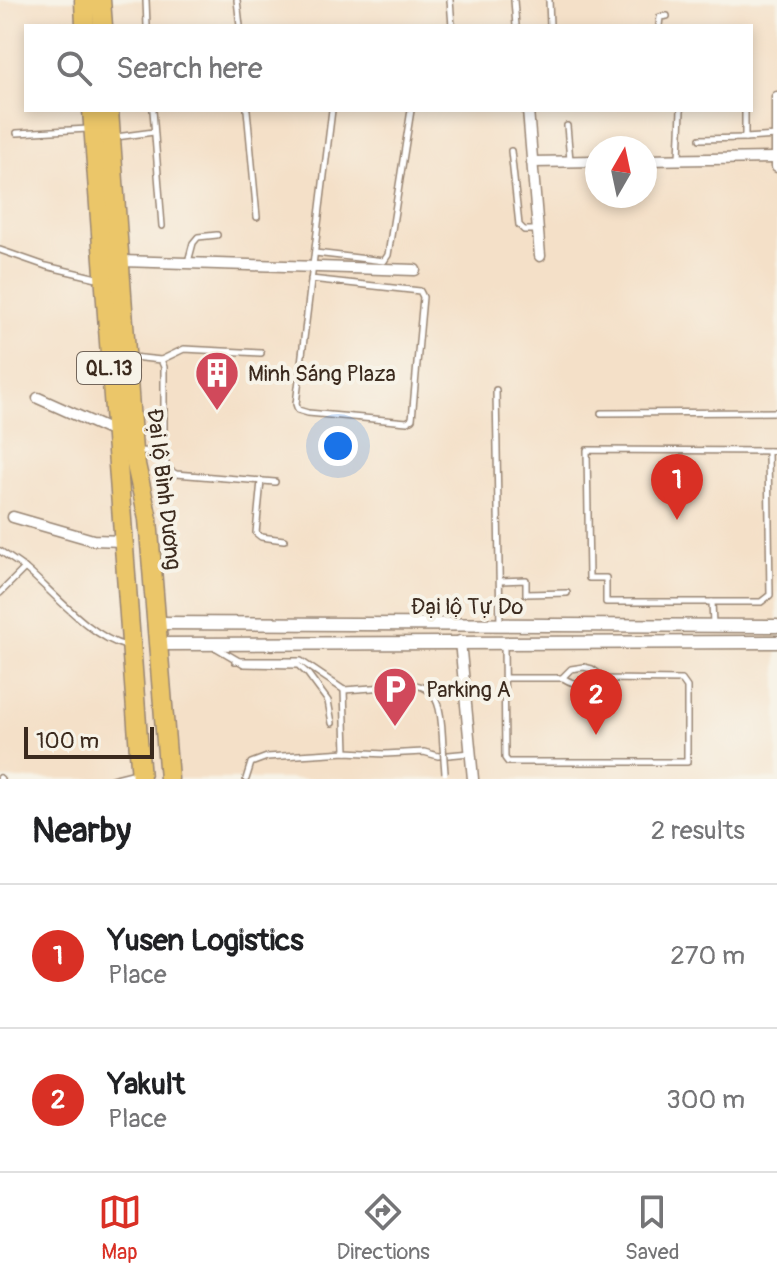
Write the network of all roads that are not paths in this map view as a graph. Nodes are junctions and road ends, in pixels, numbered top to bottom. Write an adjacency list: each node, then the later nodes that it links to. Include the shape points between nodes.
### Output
1 (84, 0): 9 (highway)
2 (101, 0): 10 (highway)
3 (146, 0): 11 (lane)
4 (237, 0): 12 (lane)
5 (450, 0): 13 (lane)
6 (514, 0): 14 (lane)
7 (549, 0): 15 (lane)
8 (667, 16): 16 (lane, via 660,17)
9 (85, 24)
10 (103, 24)
11 (147, 24)
12 (240, 24)
13 (452, 24)
14 (516, 24)
15 (550, 24)
16 (659, 24)
17 (777, 97): 30 (street)
18 (109, 112): 31 (highway, Đại lộ Bình Dương / QL.13)
19 (153, 112): 28 (lane)
20 (247, 112): 42 (lane)
21 (332, 112): 47 (lane)
22 (411, 112): 47 (lane, via 384,261)
23 (528, 112): 40 (street)
24 (681, 112): 36 (lane)
25 (745, 112): 32 (lane)
26 (92, 119): 29 (lane); 54 (highway, Đại lộ Bình Dương / QL.13)
27 (567, 126): 38 (lane)
28 (154, 132): 31 (lane); 43 (lane)
29 (17, 133)
30 (777, 136): 32 (lane); 35 (street)
31 (111, 137): 49 (highway, Đại lộ Bình Dương / QL.13)
32 (745, 138): 33 (lane)
33 (700, 139)
34 (511, 151): 44 (lane, via 519,225)
35 (777, 158): 36 (street); 41 (street)
36 (678, 159): 37 (street)
37 (657, 160)
38 (570, 161): 39 (street); 40 (street)
39 (585, 161)
40 (532, 162): 44 (street)
41 (777, 167)
42 (257, 217)
43 (162, 226)
44 (538, 230): 48 (street)
45 (217, 235): 50 (lane, via 198,237)
46 (0, 250): 54 (lane)
47 (315, 253): 51 (lane)
48 (540, 256)
49 (122, 261): 50 (street); 56 (highway, Đại lộ Bình Dương / QL.13)
50 (188, 263): 51 (street)
51 (313, 267): 52 (street); 53 (lane)
52 (415, 270)
53 (311, 279): 53 (lane, via 298,410 412,419 420,291)
54 (102, 280): 62 (highway, Đại lộ Bình Dương / QL.13)
55 (261, 353): 57 (lane, via 184,349)
56 (127, 357): 57 (lane); 63 (highway, Đại lộ Bình Dương / QL.13)
57 (161, 360): 66 (lane, via 166,375)
58 (496, 390): 74 (lane)
59 (38, 398): 62 (street)
60 (777, 412): 61 (lane)
61 (601, 413)
62 (114, 432): 71 (highway, Đại lộ Bình Dương / QL.13)
63 (133, 451): 66 (lane); 78 (highway, Đại lộ Bình Dương / QL.13, via 148,519)
64 (768, 451): 65 (lane); 77 (lane, via 770,595 761,602); 77 (lane, via 587,450 589,578 606,578 606,602)
65 (777, 451)
66 (164, 452): 67 (lane, via 167,469 176,474)
67 (261, 481): 68 (lane); 70 (lane, via 256,533)
68 (275, 482)
69 (13, 517): 71 (street, via 93,540)
70 (284, 540)
71 (123, 541): 79 (highway, Đại lộ Bình Dương / QL.13)
72 (0, 551): 73 (lane)
73 (25, 568): 75 (lane); 88 (lane, via 69,610 113,642)
74 (500, 581): 76 (lane, via 526,580 526,594); 82 (lane)
75 (0, 593)
76 (567, 593)
77 (712, 602): 80 (lane)
78 (156, 623): 79 (highway); 82 (street, Đại lộ Tự Do); 86 (highway, Đại lộ Bình Dương / QL.13)
79 (130, 625): 88 (highway, Đại lộ Bình Dương / QL.13)
80 (713, 625): 81 (street, Đại lộ Tự Do); 82 (street, Đại lộ Tự Do)
81 (777, 626)
82 (500, 627)
83 (460, 641): 84 (street, Đại lộ Tự Do); 87 (street, Đại lộ Tự Do); 98 (street)
84 (504, 641): 85 (street, Đại lộ Tự Do); 90 (lane)
85 (777, 642)
86 (158, 644): 87 (street, Đại lộ Tự Do); 88 (highway); 101 (highway, Đại lộ Bình Dương / QL.13)
87 (211, 644): 89 (lane)
88 (131, 646): 99 (highway, Đại lộ Bình Dương / QL.13)
89 (235, 661): 93 (lane, via 301,661); 94 (lane, via 298,665 328,701)
90 (505, 678): 91 (lane); 92 (lane, via 509,763 687,762 684,682)
91 (562, 678): 92 (lane, via 577,685); 92 (lane, via 571,669 584,667)
92 (605, 678)
93 (344, 690): 96 (lane); 103 (lane, bridge, via 420,686 435,697)
94 (332, 723)
95 (333, 743): 97 (lane)
96 (346, 752): 97 (lane); 98 (lane)
97 (334, 753): 102 (lane, via 261,758 249,766)
98 (470, 753): 104 (street)
99 (141, 775): 100 (lane)
100 (112, 779)
101 (169, 779)
102 (246, 779)
103 (445, 779)
104 (473, 779)

